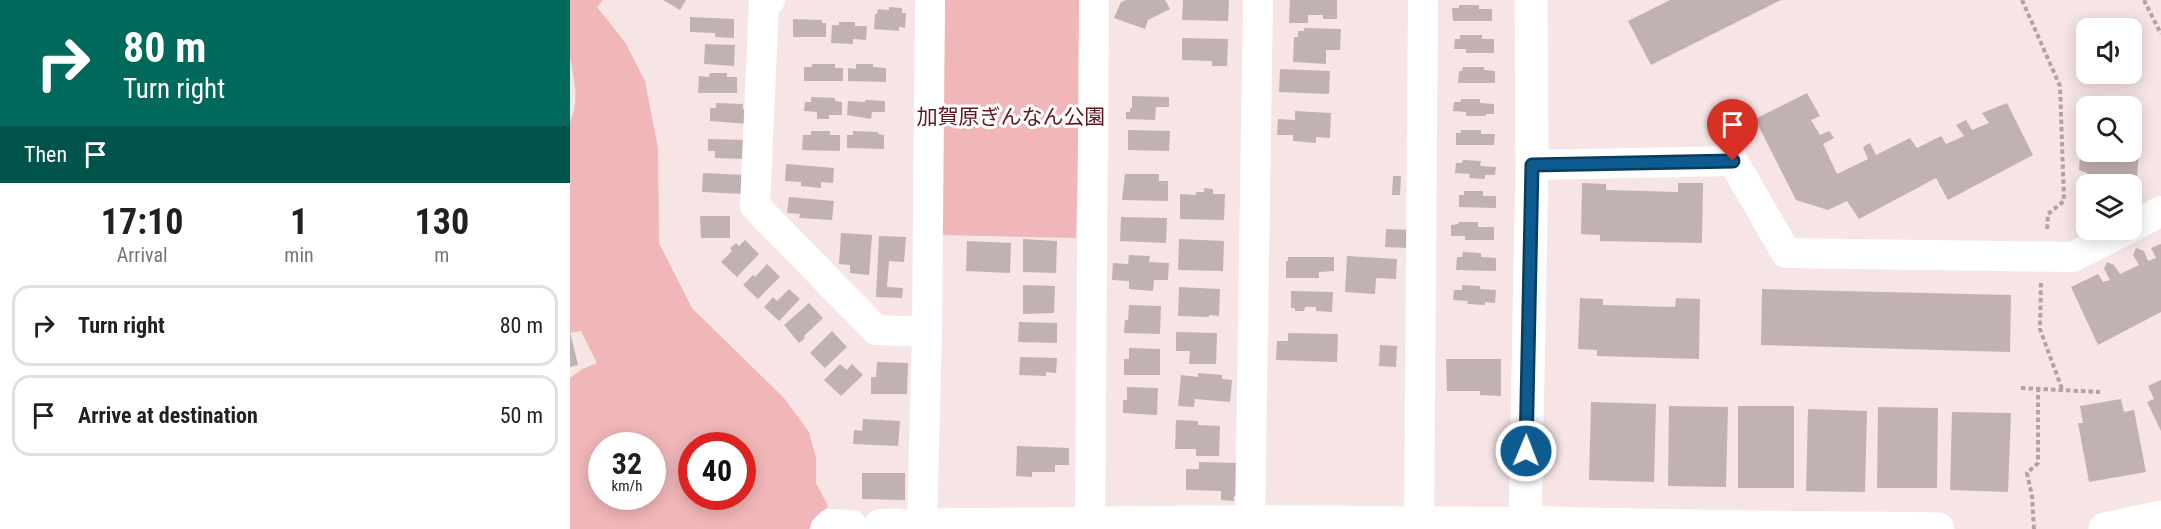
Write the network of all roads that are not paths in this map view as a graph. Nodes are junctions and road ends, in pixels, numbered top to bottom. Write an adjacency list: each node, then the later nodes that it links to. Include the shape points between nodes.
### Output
1 (770, 0): 11 (street, via 764,1 755,206 876,330)
2 (930, 0): 11 (street)
3 (1094, 0): 14 (street)
4 (1258, 0): 13 (street)
5 (1423, 0): 15 (street)
6 (1531, 0): 7 (street)
7 (1532, 165): 10 (street, via 1733,161 1786,253 2073,257); 18 (street)
8 (2161, 211): 9 (street)
9 (2142, 221)
10 (2106, 240)
11 (927, 332): 17 (street)
12 (2161, 517): 21 (street)
13 (1249, 524): 14 (street); 15 (street)
14 (1090, 525): 17 (street)
15 (1419, 525): 18 (street)
16 (852, 526): 17 (street)
17 (920, 526)
18 (1525, 526): 19 (street)
19 (1709, 527): 20 (street)
20 (1938, 529)
21 (2105, 529)

